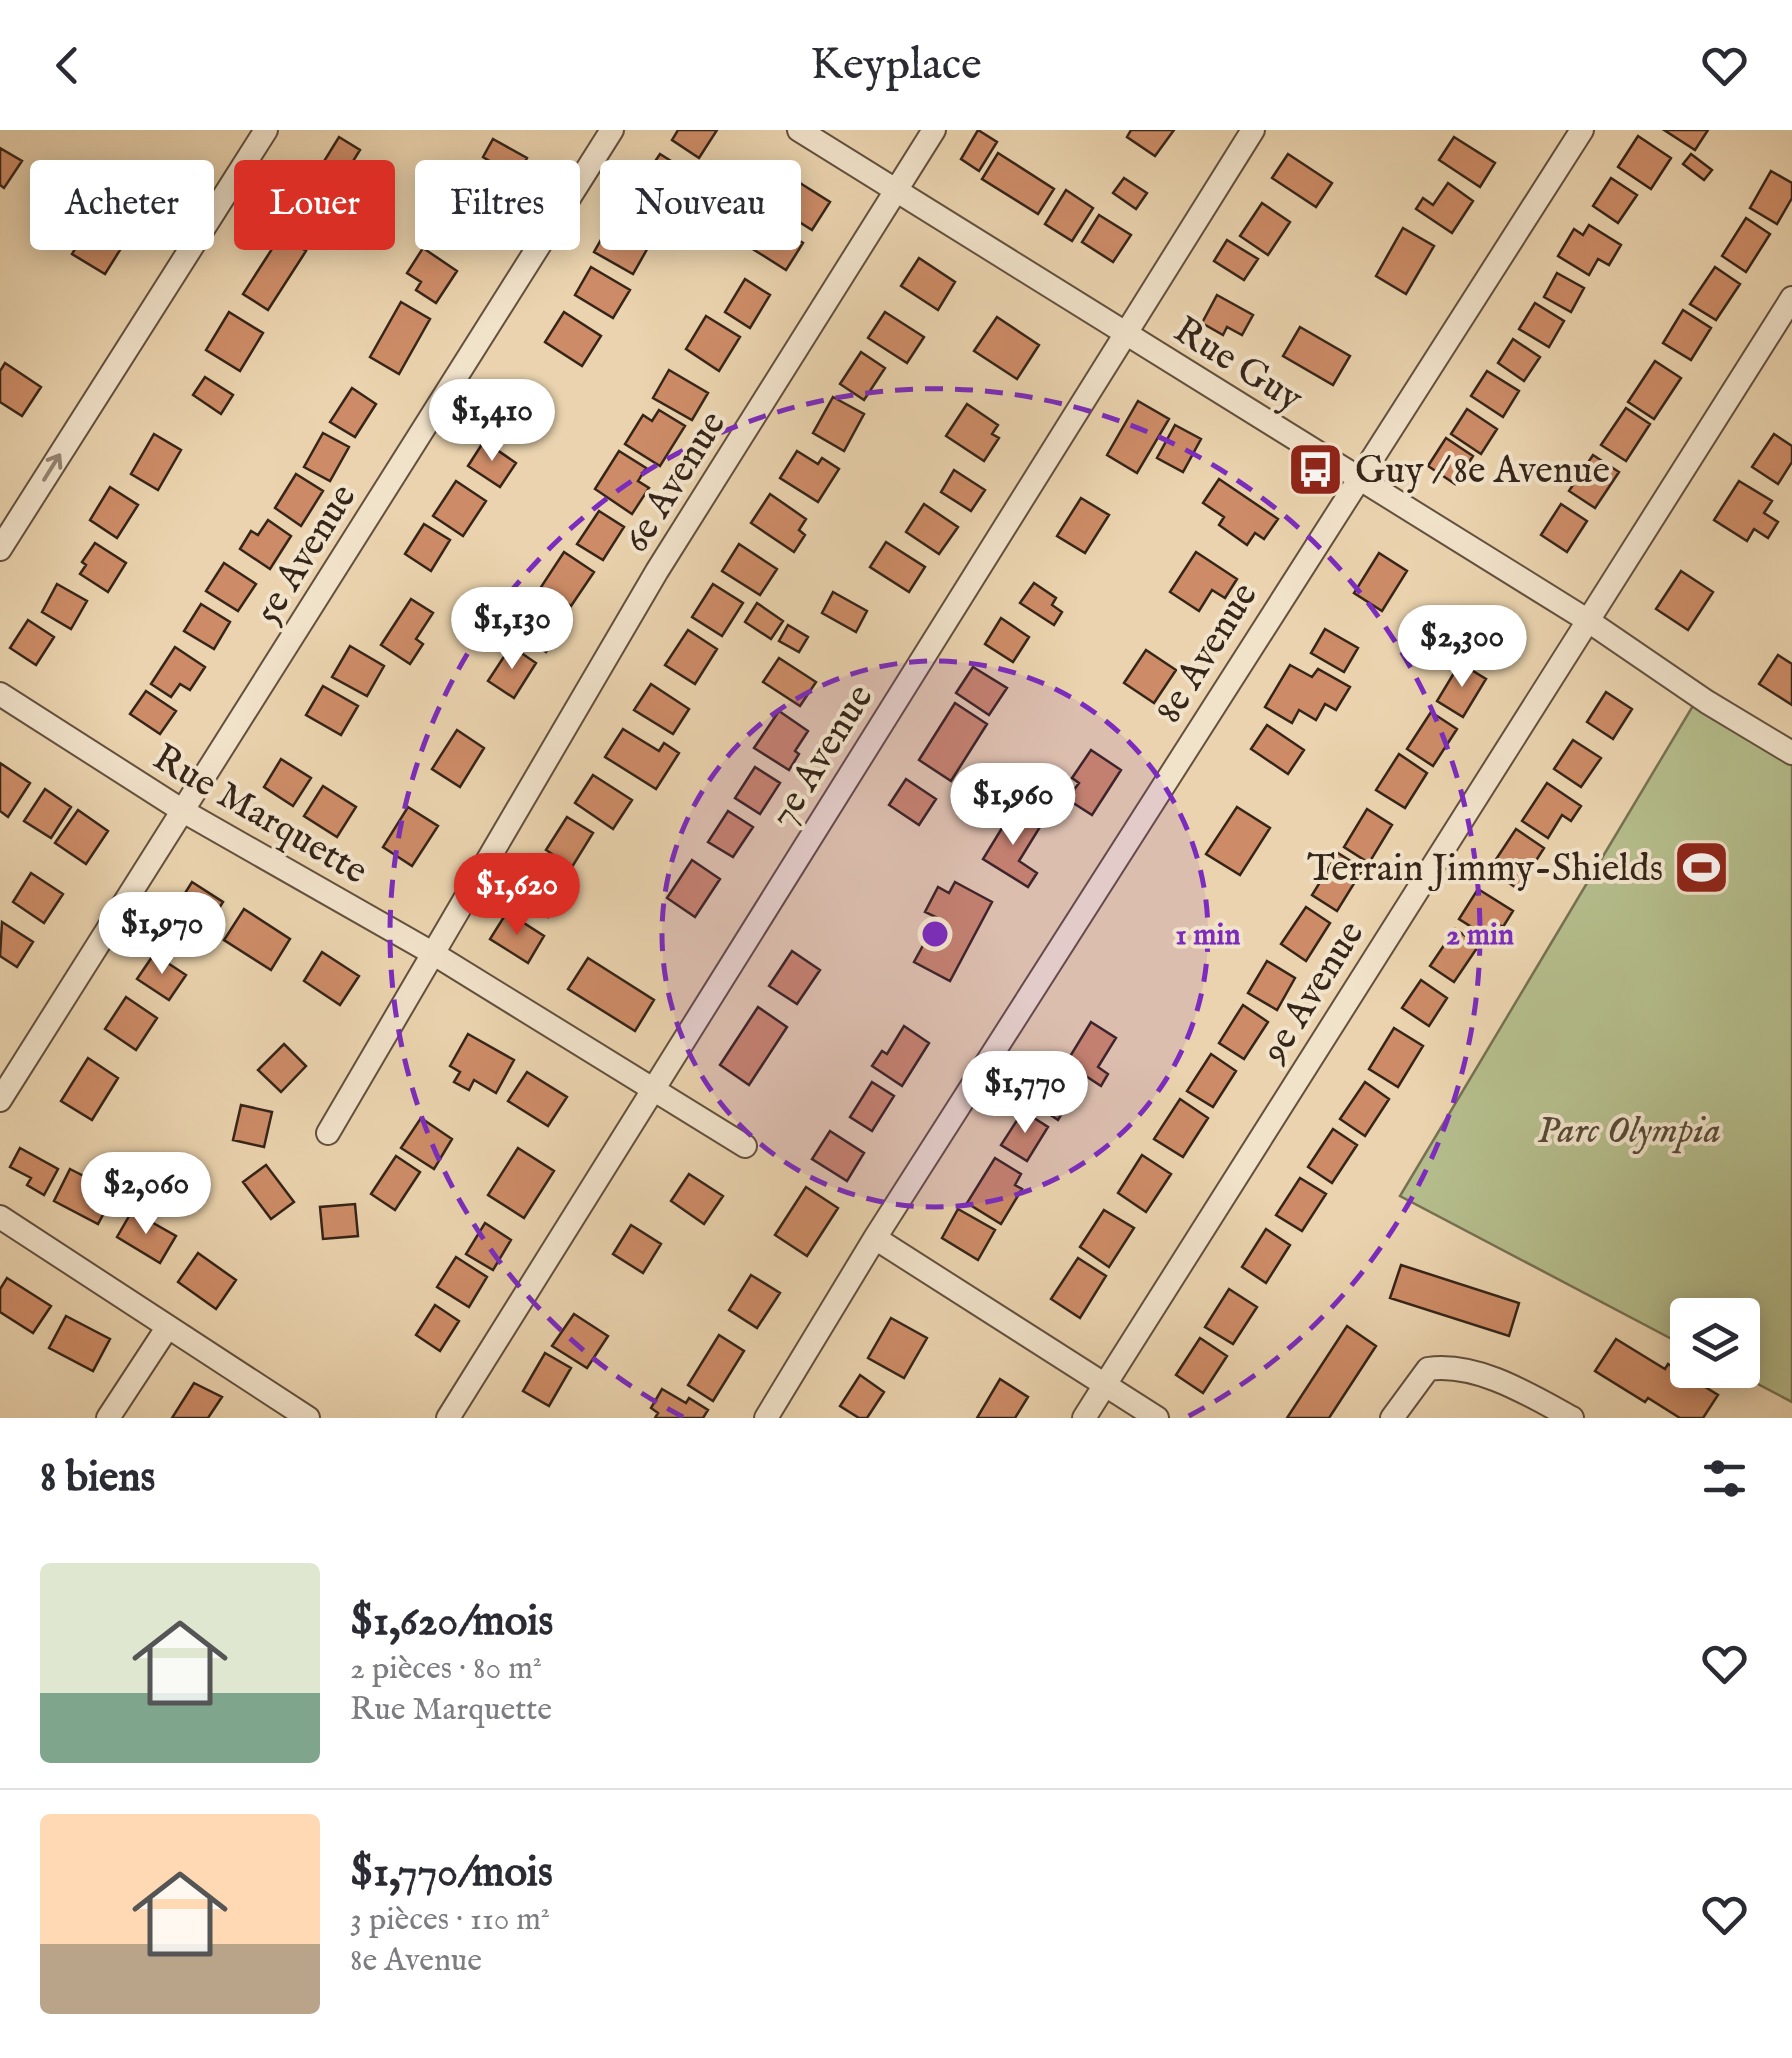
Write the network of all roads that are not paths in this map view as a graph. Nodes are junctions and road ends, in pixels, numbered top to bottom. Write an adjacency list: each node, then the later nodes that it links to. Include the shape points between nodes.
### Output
1 (266, 130): 11 (street, one-way to 1)
2 (612, 130): 15 (street, 5e Avenue)
3 (799, 130): 7 (street, Rue Guy)
4 (934, 130): 7 (street, 6e Avenue)
5 (1253, 130): 9 (street, 7e Avenue)
6 (1582, 130): 10 (street, 8e Avenue)
7 (896, 191): 9 (street, Rue Guy); 16 (street, 6e Avenue, via 657,571)
8 (1792, 298): 12 (street, 9e Avenue)
9 (1126, 334): 10 (street, Rue Guy); 17 (street, 7e Avenue)
10 (1356, 479): 12 (street, Rue Guy); 22 (street, 8e Avenue)
11 (0, 550)
12 (1586, 620): 14 (street, Rue Guy); 24 (street, 9e Avenue)
13 (0, 694): 15 (street, Rue Marquette)
14 (1792, 754)
15 (183, 811): 16 (street, Rue Marquette); 18 (street, 5e Avenue)
16 (434, 954): 17 (street, Rue Marquette); 19 (street, 6e Avenue)
17 (653, 1089): 20 (street, Rue Marquette); 27 (street, 7e Avenue)
18 (0, 1100)
19 (328, 1134)
20 (745, 1146)
21 (0, 1216): 23 (street)
22 (875, 1238): 24 (street); 28 (street, 8e Avenue)
23 (167, 1328): 25 (street); 26 (street)
24 (1104, 1384): 29 (street, 9e Avenue); 30 (street)
25 (108, 1418)
26 (308, 1418)
27 (448, 1418)
28 (766, 1418)
29 (1084, 1418)
30 (1157, 1418)
31 (1392, 1418): 32 (street, via 1428,1370 1441,1368 1482,1374)
32 (1572, 1418)

